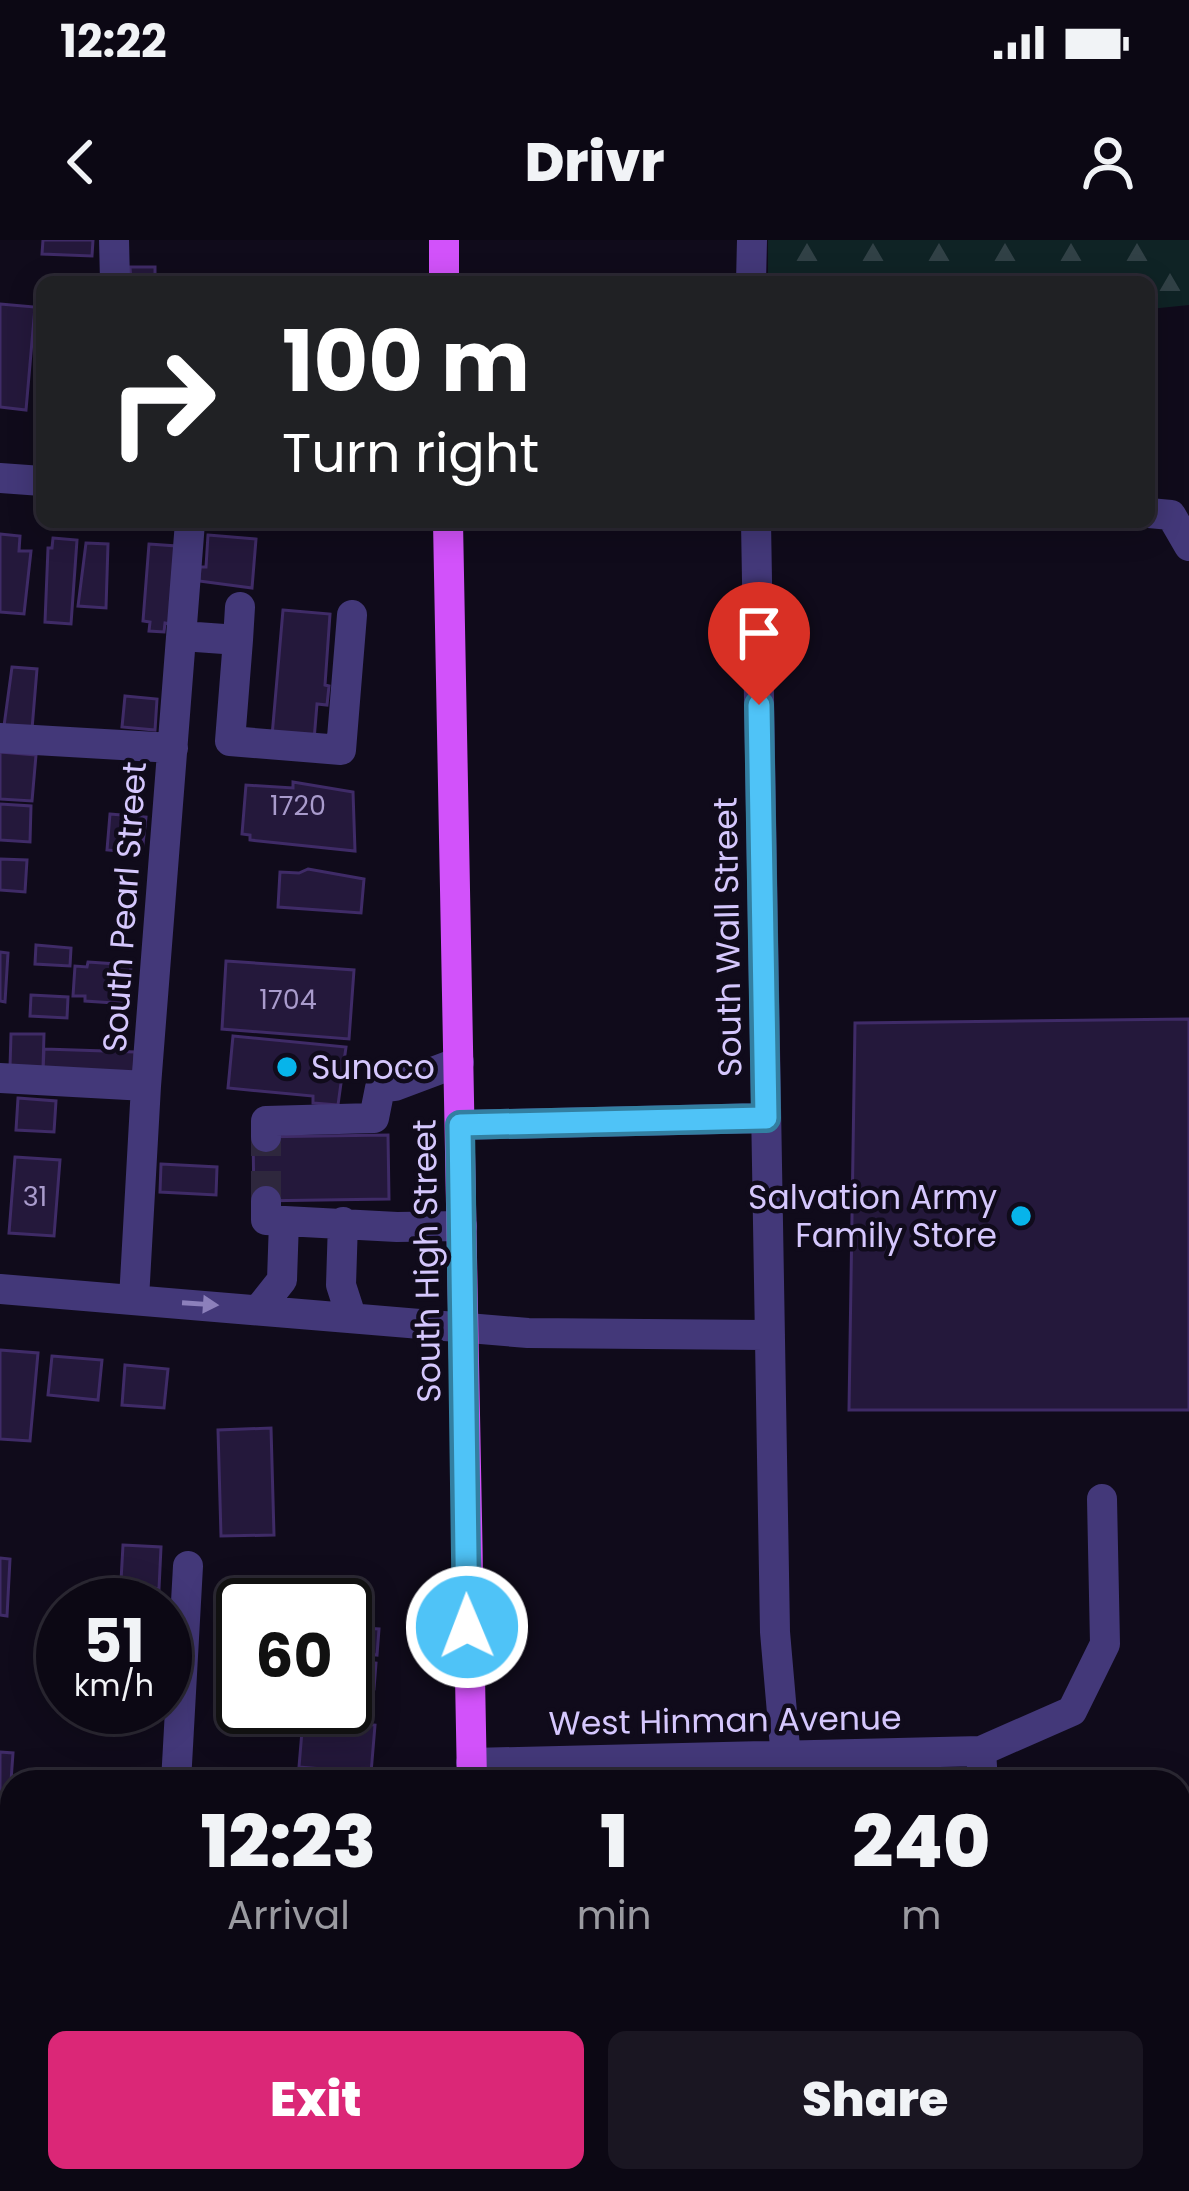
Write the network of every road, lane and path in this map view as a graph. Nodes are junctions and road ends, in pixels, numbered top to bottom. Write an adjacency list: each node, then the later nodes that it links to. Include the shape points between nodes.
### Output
1 (114, 240): 4 (street)
2 (444, 240): 5 (main road)
3 (752, 240): 6 (street)
4 (115, 276)
5 (444, 276)
6 (752, 276)
7 (0, 478): 8 (street)
8 (36, 481)
9 (1155, 514): 13 (street, via 1171,515)
10 (190, 528): 16 (street, South Pearl Street)
11 (448, 528): 20 (main road, South High Street)
12 (756, 528): 23 (street, South Wall Street)
13 (1189, 546)
14 (240, 608): 17 (street)
15 (352, 615): 17 (street, via 341,750 230,741)
16 (182, 636): 17 (street); 19 (street, South Pearl Street)
17 (238, 640)
18 (0, 738): 19 (street)
19 (173, 748): 22 (street, South Pearl Street)
20 (459, 1062): 24 (main road, South High Street); 25 (street, via 380,1088 374,1118 266,1121)
21 (0, 1078): 22 (street)
22 (146, 1086): 29 (street, South Pearl Street)
23 (766, 1118): 24 (street); 33 (street, South Wall Street)
24 (460, 1125): 27 (main road, South High Street)
25 (266, 1137)
26 (343, 1222): 27 (street); 30 (street, via 275,1211 282,1280); 31 (street, via 341,1285)
27 (462, 1226): 32 (main road, South High Street)
28 (0, 1289): 29 (street)
29 (134, 1299): 30 (street, one-way to 30)
30 (259, 1309): 31 (street)
31 (351, 1316): 32 (street)
32 (464, 1325): 33 (street); 39 (main road, South High Street)
33 (770, 1335): 37 (street, South Wall Street)
34 (1102, 1499): 36 (street, via 1105,1644 1072,1711)
35 (188, 1566): 38 (street)
36 (982, 1766): 37 (street, West Hinman Avenue)
37 (786, 1768): 40 (street, West Hinman Avenue)
38 (177, 1770)
39 (472, 1770)
40 (660, 1770)

